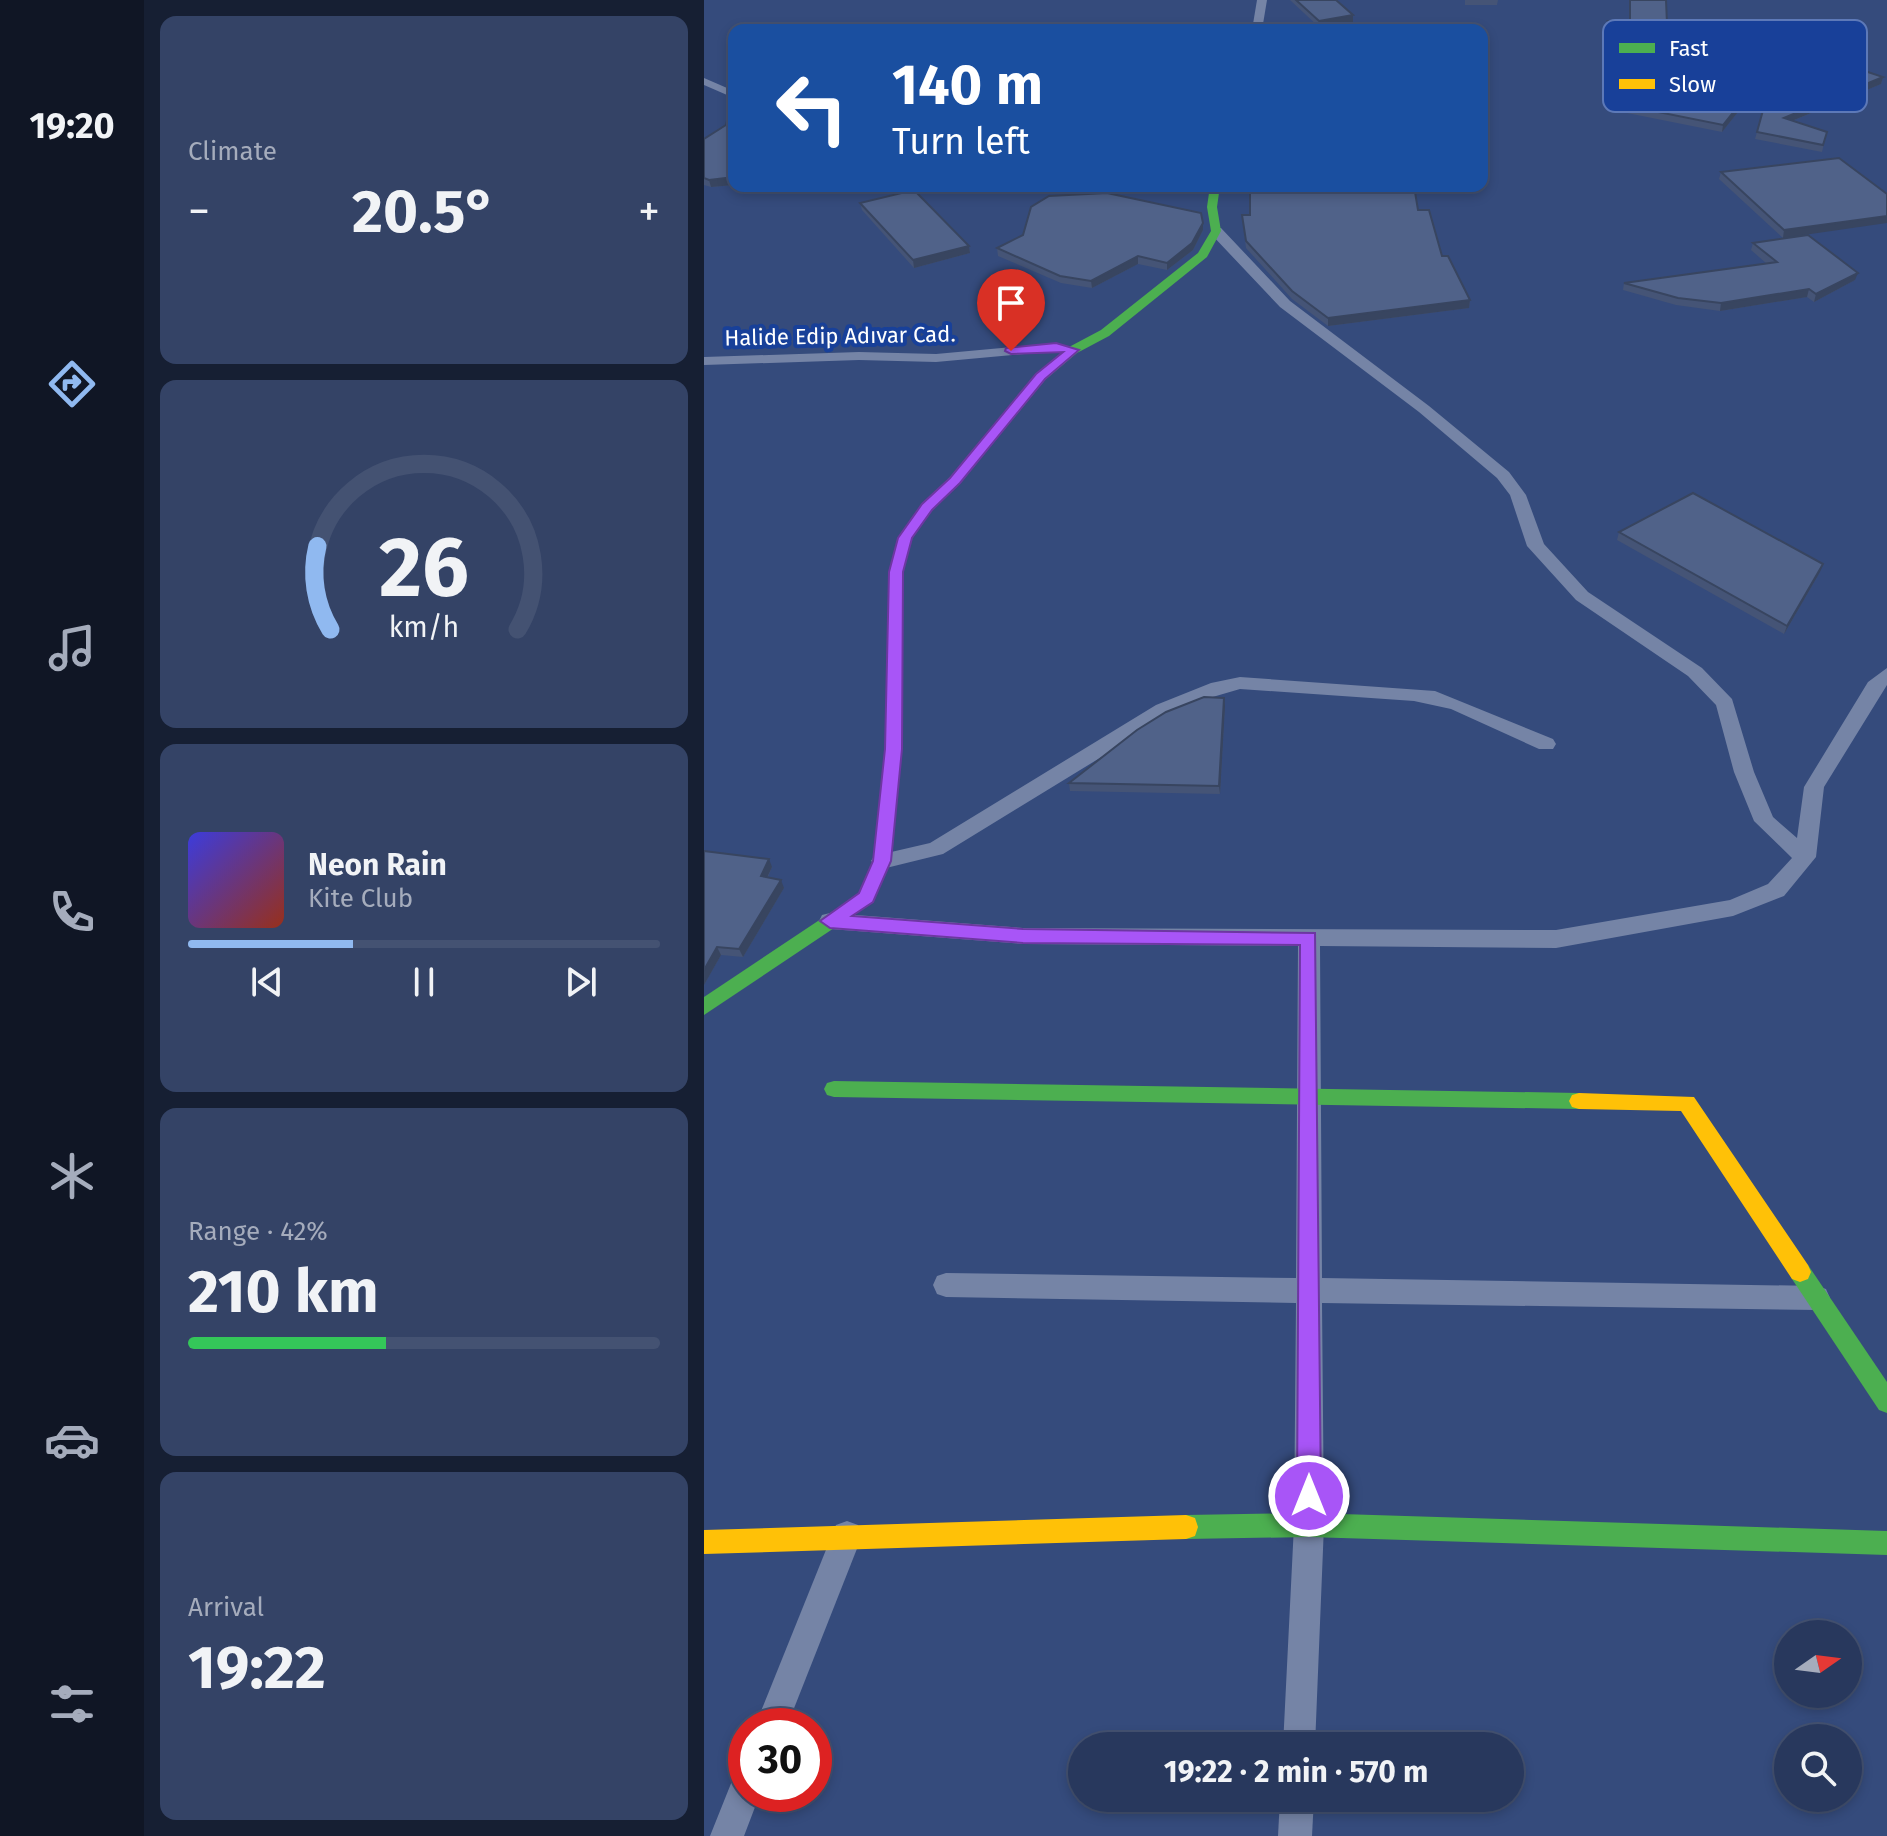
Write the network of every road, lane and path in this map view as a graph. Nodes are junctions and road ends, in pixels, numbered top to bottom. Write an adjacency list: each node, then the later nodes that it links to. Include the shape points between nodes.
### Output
1 (1262, 0): 2 (street)
2 (1258, 24)
3 (704, 81): 4 (street)
4 (728, 92)
5 (1214, 192): 6 (street)
6 (1216, 231): 7 (street, via 1203,255 1175,280 1105,333); 11 (street, via 1285,304 1503,475 1518,495 1536,546 1582,596 1695,672 1725,703 1764,821)
7 (1073, 350): 8 (street, Halide Edip Adıvar Cad.); 12 (street, via 1041,377 905,538 896,572 893,749)
8 (704, 361)
9 (1887, 674): 11 (street, via 1814,787)
10 (1546, 744): 12 (street, via 1441,699 1263,680 1230,682 1163,710 936,849)
11 (1805, 857): 14 (street, via 1776,890 1733,908 1556,939)
12 (882, 861): 13 (street, via 867,897)
13 (830, 921): 14 (street, via 1023,936); 15 (street)
14 (1309, 938): 17 (street)
15 (704, 1007)
16 (834, 1089): 17 (street)
17 (1309, 1097): 19 (street); 20 (street, via 1687,1103)
18 (946, 1285): 19 (street)
19 (1309, 1292): 20 (street); 22 (street)
20 (1817, 1298): 21 (street)
21 (1887, 1402)
22 (1309, 1525): 23 (street); 25 (street); 27 (street)
23 (847, 1536): 24 (street); 26 (street)
24 (704, 1542)
25 (1887, 1543)
26 (778, 1708)
27 (1300, 1732)
28 (736, 1812): 30 (street)
29 (1296, 1812): 31 (street)
30 (727, 1836)
31 (1295, 1836)

